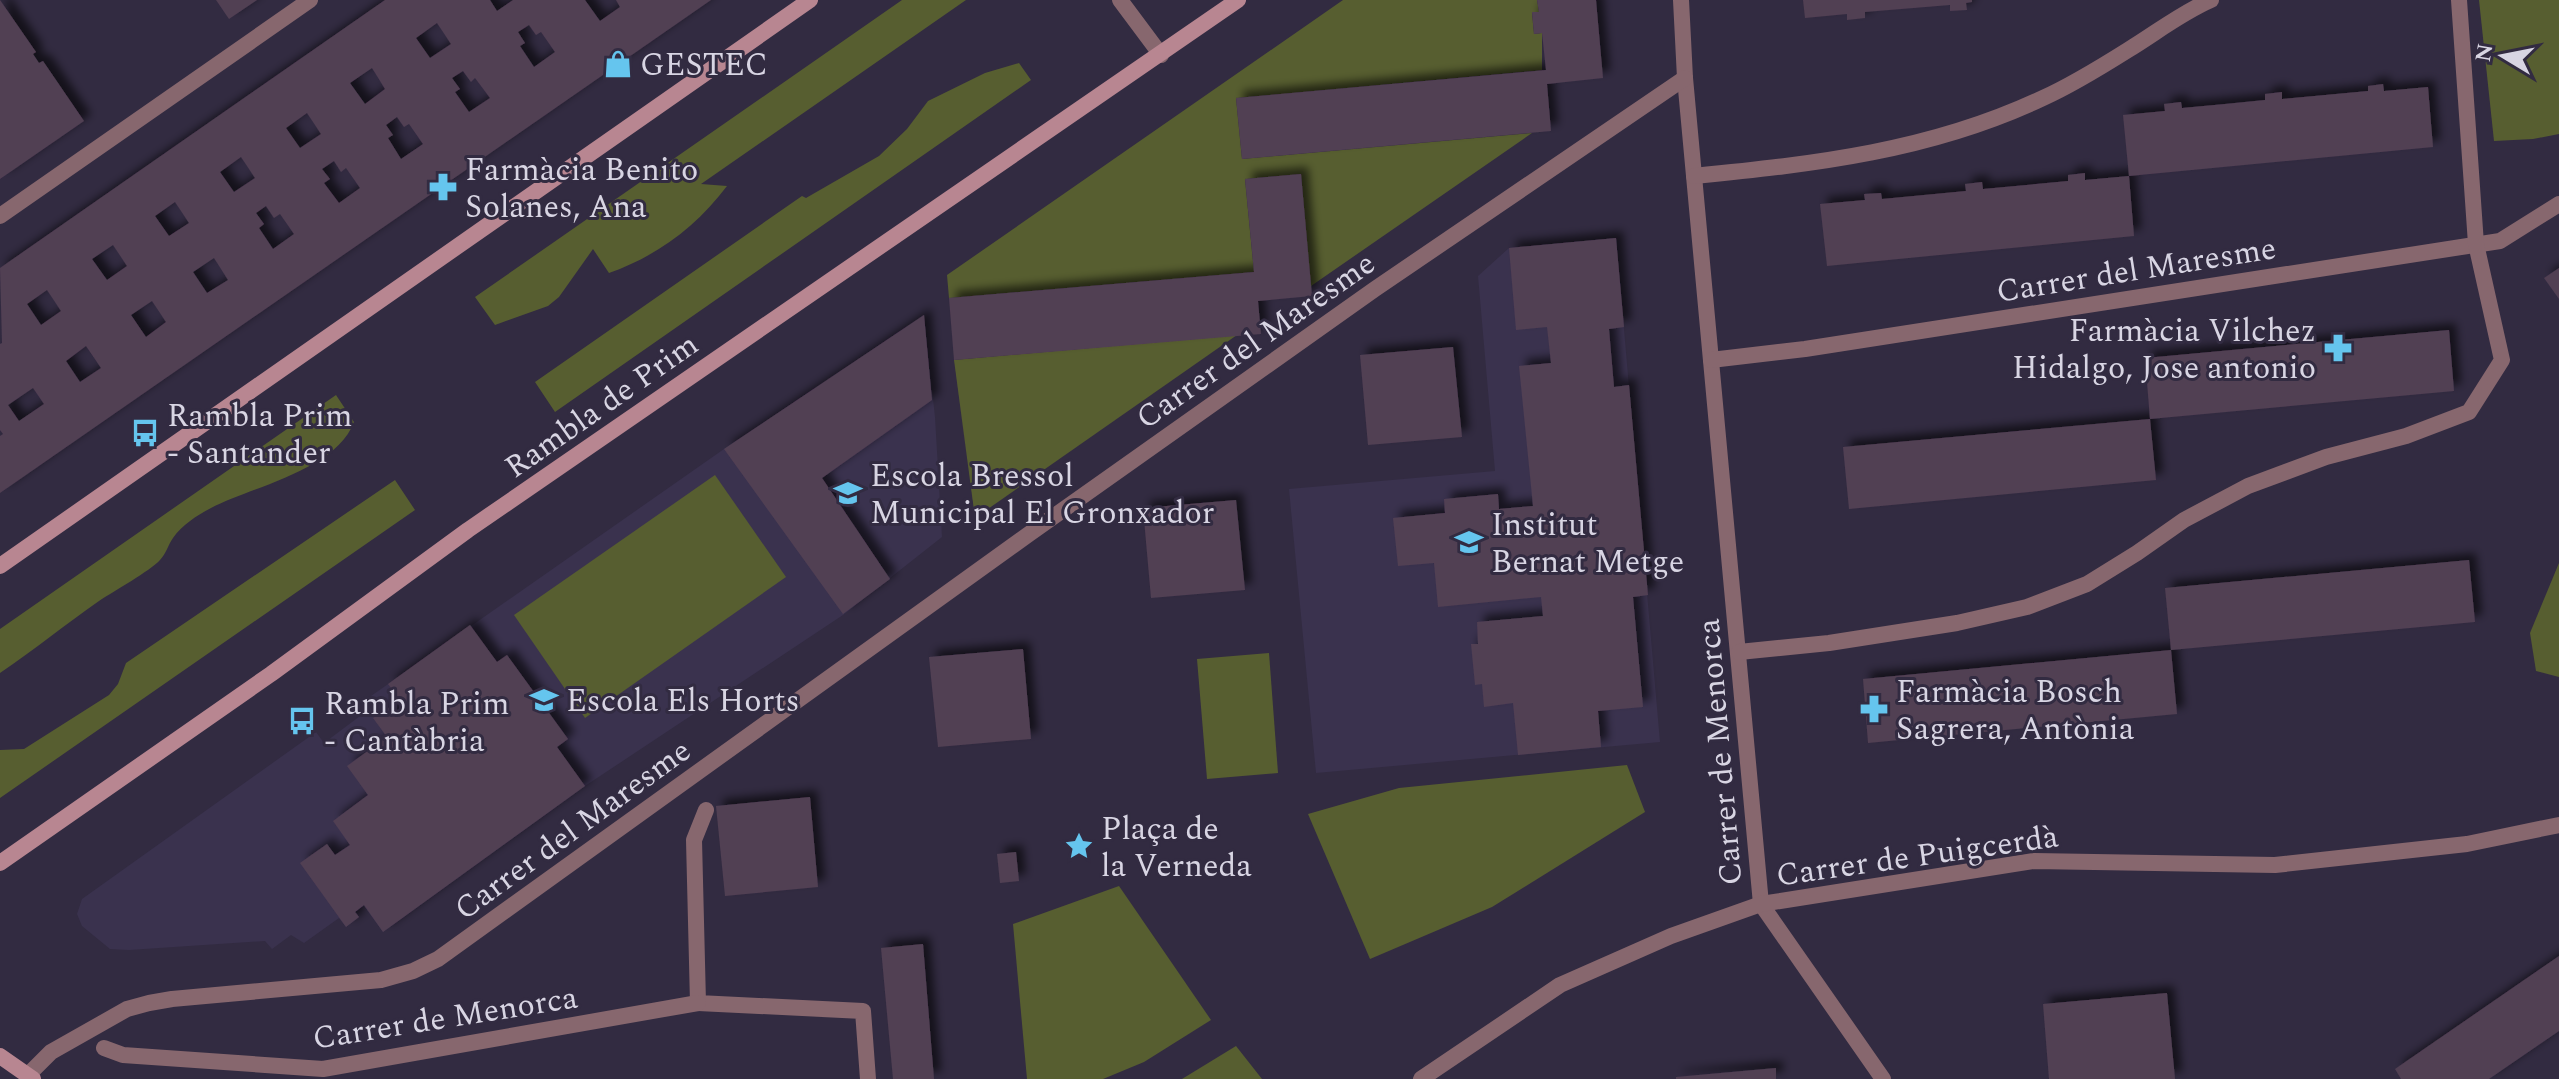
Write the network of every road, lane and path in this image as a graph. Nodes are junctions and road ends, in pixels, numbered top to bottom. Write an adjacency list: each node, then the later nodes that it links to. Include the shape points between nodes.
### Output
1 (310, 0): 12 (street)
2 (810, 0): 15 (main road)
3 (1120, 0): 8 (street)
4 (1238, 0): 8 (main road, Rambla de Prim)
5 (1681, 0): 9 (street, Carrer de Menorca)
6 (2211, 0): 10 (street, via 2043,98 1936,139 1855,157)
7 (2459, 0): 13 (street)
8 (1161, 55): 19 (main road, Rambla de Prim, via 481,521)
9 (1685, 78): 10 (street, Carrer de Menorca); 24 (street, Carrer del Maresme, via 1375,289 438,959 381,980 172,999 127,1009 51,1052)
10 (1694, 176): 14 (street, Carrer de Menorca)
11 (2559, 204): 13 (street, Carrer del Maresme, via 2500,241)
12 (0, 216)
13 (2476, 244): 14 (street, Carrer del Maresme); 16 (street, via 2502,360 2469,412 2248,486 2184,520 2087,584 2027,607 1829,643)
14 (1711, 360): 16 (street, Carrer de Menorca)
15 (0, 566)
16 (1739, 652): 20 (street, Carrer de Menorca)
17 (706, 810): 21 (street, via 694,840)
18 (2559, 825): 20 (street, Carrer de Puigcerdà, via 2467,844 2275,865 2034,861)
19 (0, 863)
20 (1761, 904): 26 (street, Carrer de Puigcerdà, via 1560,985); 27 (street, Carrer de Menorca)
21 (698, 1003): 22 (street, Carrer de Menorca, via 323,1069 123,1055); 25 (street, Carrer de Menorca, via 863,1011)
22 (104, 1048)
23 (0, 1056): 24 (main road)
24 (31, 1077)
25 (868, 1079)
26 (1421, 1079)
27 (1883, 1079)

